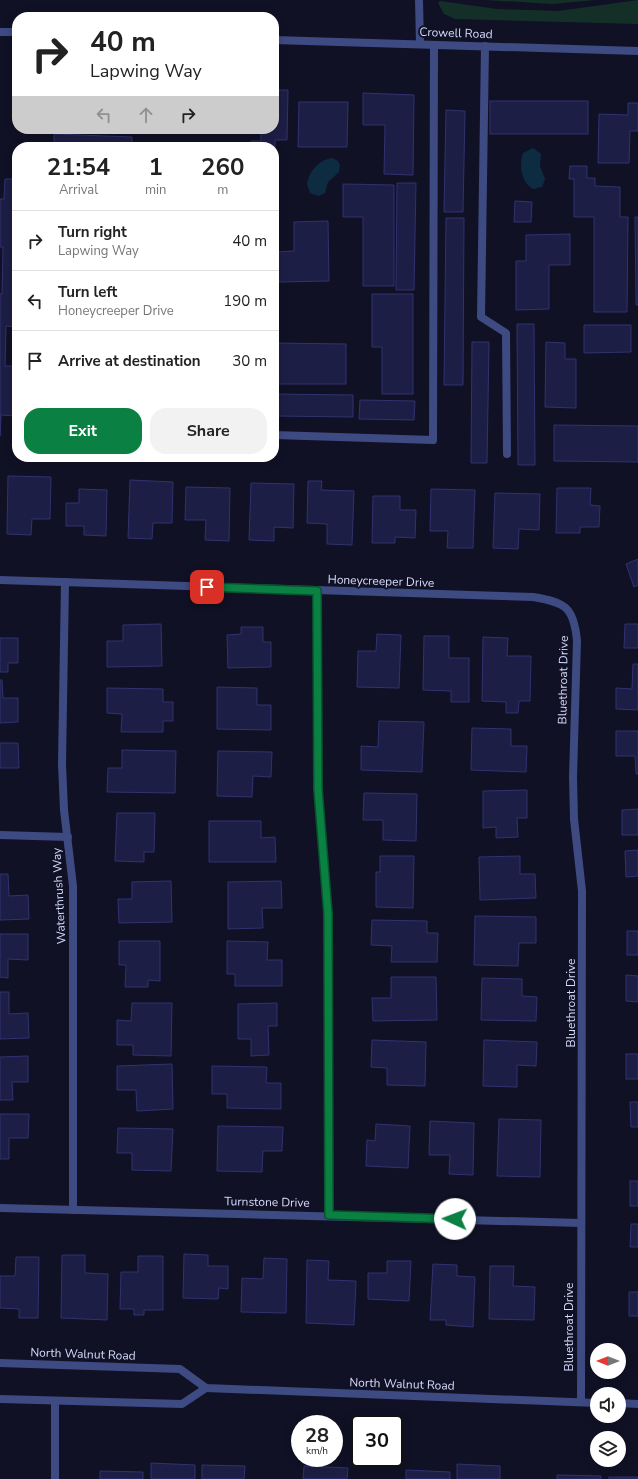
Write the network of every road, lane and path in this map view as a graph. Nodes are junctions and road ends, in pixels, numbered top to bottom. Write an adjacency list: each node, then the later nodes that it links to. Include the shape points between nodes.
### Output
1 (419, 0): 5 (street)
2 (0, 32): 3 (street)
3 (12, 32)
4 (279, 40): 5 (street, Crowell Road)
5 (420, 44): 6 (street, Crowell Road)
6 (434, 44): 7 (street, Crowell Road); 9 (street, via 433,440)
7 (485, 46): 8 (street, Crowell Road); 10 (street, via 481,317 506,333)
8 (638, 51)
9 (279, 435)
10 (507, 454)
11 (0, 580): 12 (street, Honeycreeper Drive)
12 (65, 582): 13 (street, Honeycreeper Drive); 16 (street, Waterthrush Way, via 62,764)
13 (317, 591): 14 (street, Honeycreeper Drive, via 533,597); 19 (street, via 318,789 328,914)
14 (567, 607): 20 (street, Bluethroat Drive, via 575,623 577,641 573,777 574,819 582,891)
15 (0, 835): 16 (street)
16 (68, 837): 18 (street, Waterthrush Way, via 74,917)
17 (0, 1208): 18 (street, Turnstone Drive)
18 (73, 1210): 19 (street, Turnstone Drive)
19 (329, 1215): 20 (street, Turnstone Drive)
20 (581, 1223): 25 (street, Bluethroat Drive)
21 (0, 1364): 22 (street, North Walnut Road, via 180,1369)
22 (206, 1388): 24 (street, via 182,1404); 25 (street, North Walnut Road)
23 (0, 1399): 24 (street)
24 (55, 1401): 29 (street)
25 (581, 1402): 26 (street, North Walnut Road)
26 (590, 1403)
27 (626, 1403): 28 (street)
28 (638, 1404)
29 (55, 1479)

